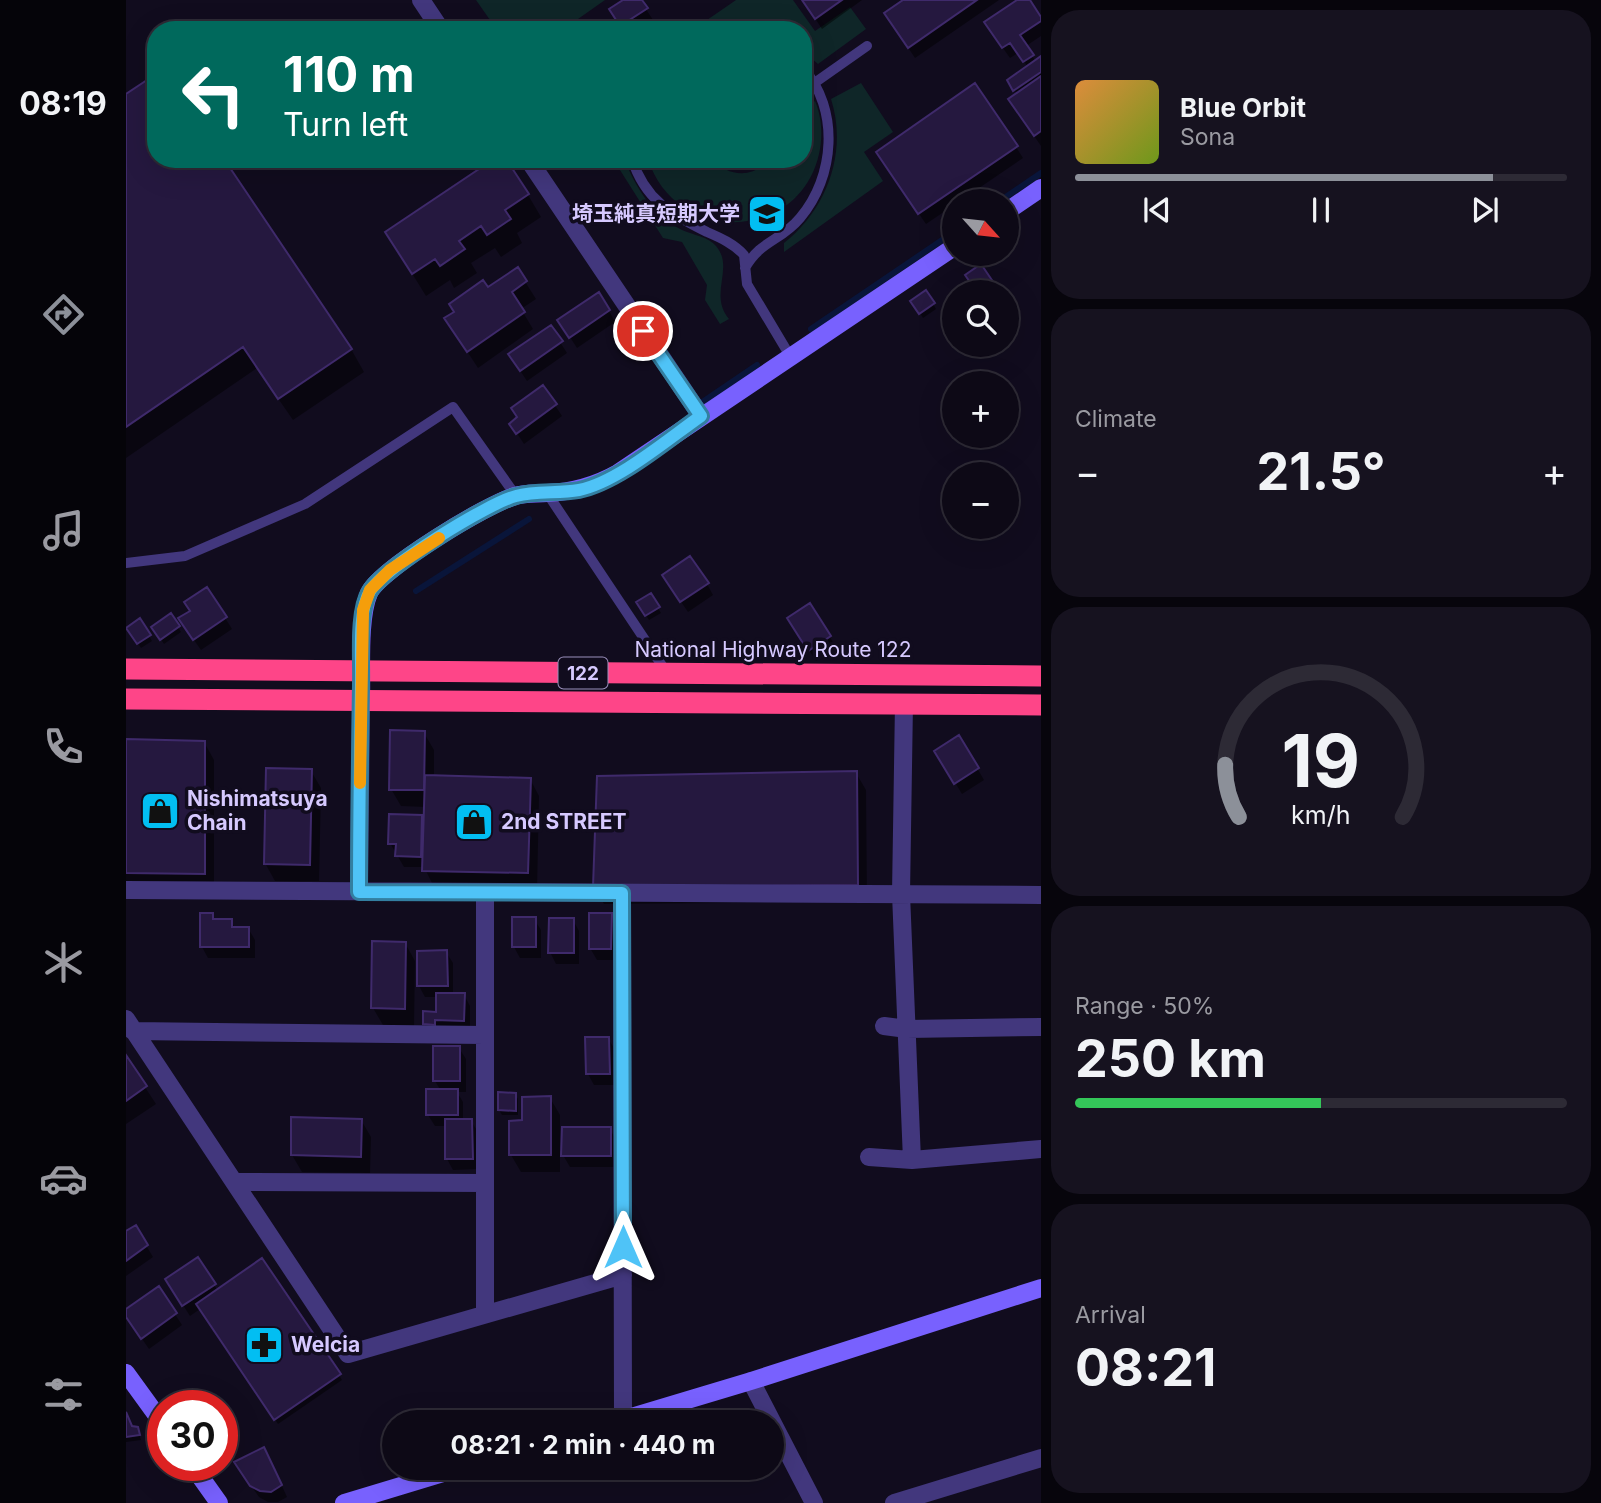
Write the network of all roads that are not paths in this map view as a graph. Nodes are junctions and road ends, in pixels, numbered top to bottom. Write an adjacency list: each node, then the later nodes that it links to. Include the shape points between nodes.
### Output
1 (421, 0): 2 (street)
2 (435, 21)
3 (867, 46): 5 (lane)
4 (812, 81): 5 (lane)
5 (814, 84): 11 (lane, via 827,116 829,136 821,178 802,216 754,253)
6 (534, 168): 13 (street)
7 (636, 168): 11 (lane, via 656,202 738,248)
8 (1041, 188): 9 (street)
9 (1019, 203)
10 (942, 255): 12 (street)
11 (745, 269): 12 (lane, via 747,284)
12 (790, 356): 13 (street)
13 (701, 416): 14 (street, via 598,485)
14 (547, 493): 15 (street); 19 (lane)
15 (516, 496): 16 (lane, via 453,407 305,504 185,556); 18 (street, via 473,515 390,570 370,590 363,610)
16 (126, 563)
17 (126, 669): 18 (highway, National Highway Route 122 / 122)
18 (362, 672): 19 (highway, National Highway Route 122 / 122); 22 (street)
19 (667, 674): 20 (highway, National Highway Route 122 / 122)
20 (1041, 676)
21 (126, 699): 22 (highway, 122)
22 (361, 699): 23 (highway, 122); 26 (street)
23 (904, 703): 24 (highway, 122); 29 (street)
24 (1041, 705)
25 (126, 890): 26 (street)
26 (359, 892): 27 (street)
27 (485, 892): 28 (street); 35 (street)
28 (622, 893): 29 (street); 41 (street)
29 (901, 894): 30 (street); 34 (street)
30 (1041, 895)
31 (130, 1025): 35 (street); 39 (street)
32 (884, 1026): 34 (street)
33 (1041, 1027): 34 (street)
34 (906, 1029): 38 (street)
35 (484, 1035): 40 (street)
36 (1041, 1149): 38 (street)
37 (869, 1157): 38 (street)
38 (912, 1160)
39 (234, 1182): 40 (street); 43 (street, via 348,1354)
40 (485, 1183): 43 (street)
41 (623, 1275): 43 (street); 47 (street)
42 (1041, 1288): 45 (street)
43 (485, 1314)
44 (126, 1373): 46 (street)
45 (751, 1381): 48 (street); 54 (street)
46 (147, 1402)
47 (617, 1410)
48 (654, 1410)
49 (1041, 1458): 55 (street)
50 (420, 1480): 53 (street)
51 (203, 1481): 52 (street)
52 (219, 1503)
53 (344, 1503)
54 (814, 1503)
55 (894, 1503)

